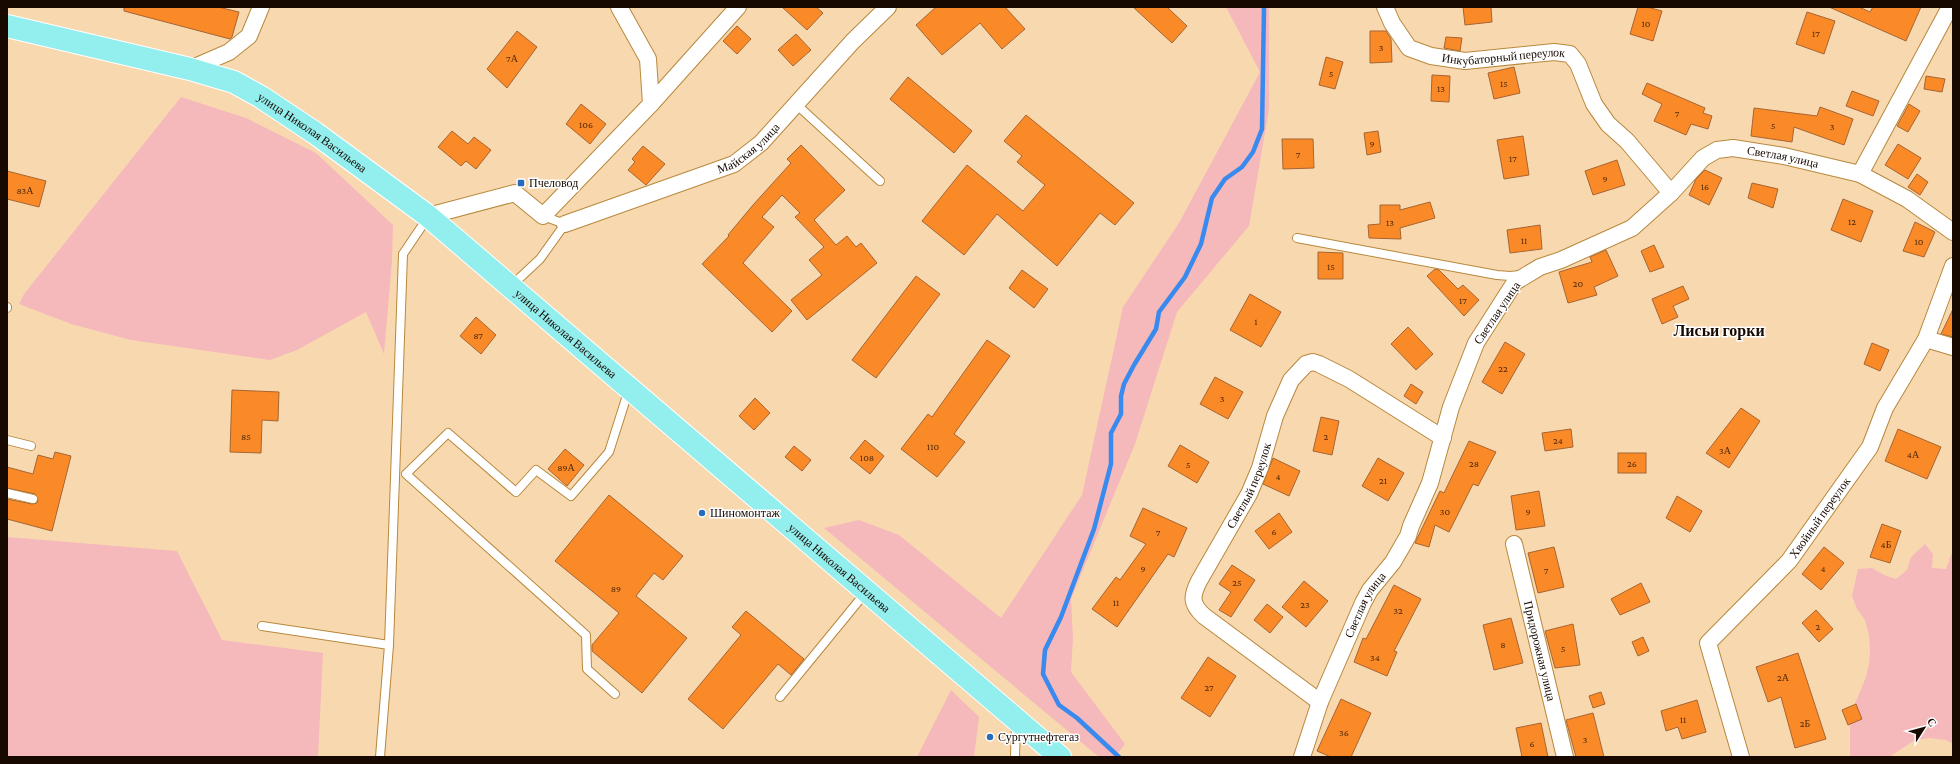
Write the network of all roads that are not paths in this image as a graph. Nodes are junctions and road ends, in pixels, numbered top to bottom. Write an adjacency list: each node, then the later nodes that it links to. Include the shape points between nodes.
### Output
1 (261, 7): 8 (street, via 249,36 229,52)
2 (619, 7): 9 (street, via 648,59)
3 (738, 7): 9 (street)
4 (888, 7): 10 (street, Майская улица, via 852,41)
5 (1384, 7): 13 (street, Инкубаторный переулок, via 1409,48 1431,56 1465,61 1554,52 1570,54 1578,64 1594,104 1608,124 1627,141)
6 (1950, 7): 11 (street)
7 (7, 26): 8 (main road, улица Николая Васильева)
8 (190, 69): 14 (main road, улица Николая Васильева, via 234,82 261,98 356,162)
9 (651, 104): 15 (street)
10 (796, 104): 12 (lane); 16 (street, Майская улица, via 761,143 734,164)
11 (1860, 174): 13 (street, Светлая улица, via 1784,156 1733,148 1717,150 1703,158); 17 (street, Светлая улица, via 1908,199)
12 (880, 181)
13 (1671, 193): 20 (street, Светлая улица, via 1632,228)
14 (428, 216): 15 (street, via 515,193); 21 (main road, улица Николая Васильева); 33 (lane, via 403,254)
15 (543, 216): 16 (lane)
16 (565, 224): 21 (lane, via 540,259)
17 (1953, 232)
18 (1298, 238): 20 (lane, via 1497,275)
19 (1953, 266): 22 (street, Хвойный переулок)
20 (1525, 275): 25 (street, Светлая улица, via 1515,282 1476,343)
21 (510, 286): 24 (main road, улица Николая Васильева)
22 (1926, 339): 23 (street); 43 (street, Хвойный переулок, via 1885,408 1870,447 1789,561 1708,643)
23 (1953, 348)
24 (630, 387): 31 (main road, улица Николая Васильева); 34 (lane, via 609,452 571,496 536,470 516,492 448,433 406,474 586,635 587,669)
25 (1442, 438): 36 (street, Светлая улица, via 1430,483 1408,536 1397,556 1363,603); 36 (street, Светлый переулок, via 1355,383 1319,364 1306,364 1291,380 1275,416 1260,468 1249,494 1193,593 1194,603 1204,616)
26 (7, 440): 27 (lane)
27 (31, 446)
28 (7, 492): 29 (lane)
29 (32, 499)
30 (1514, 544): 42 (street, Придорожная улица)
31 (866, 591): 35 (lane); 37 (main road, улица Николая Васильева)
32 (262, 626): 33 (lane)
33 (389, 645): 38 (lane)
34 (615, 694)
35 (780, 697)
36 (1320, 702): 41 (street, Светлая улица)
37 (1016, 720): 39 (lane); 40 (main road, улица Николая Васильева)
38 (380, 757)
39 (1015, 757)
40 (1060, 757)
41 (1302, 757)
42 (1565, 757)
43 (1741, 757)

